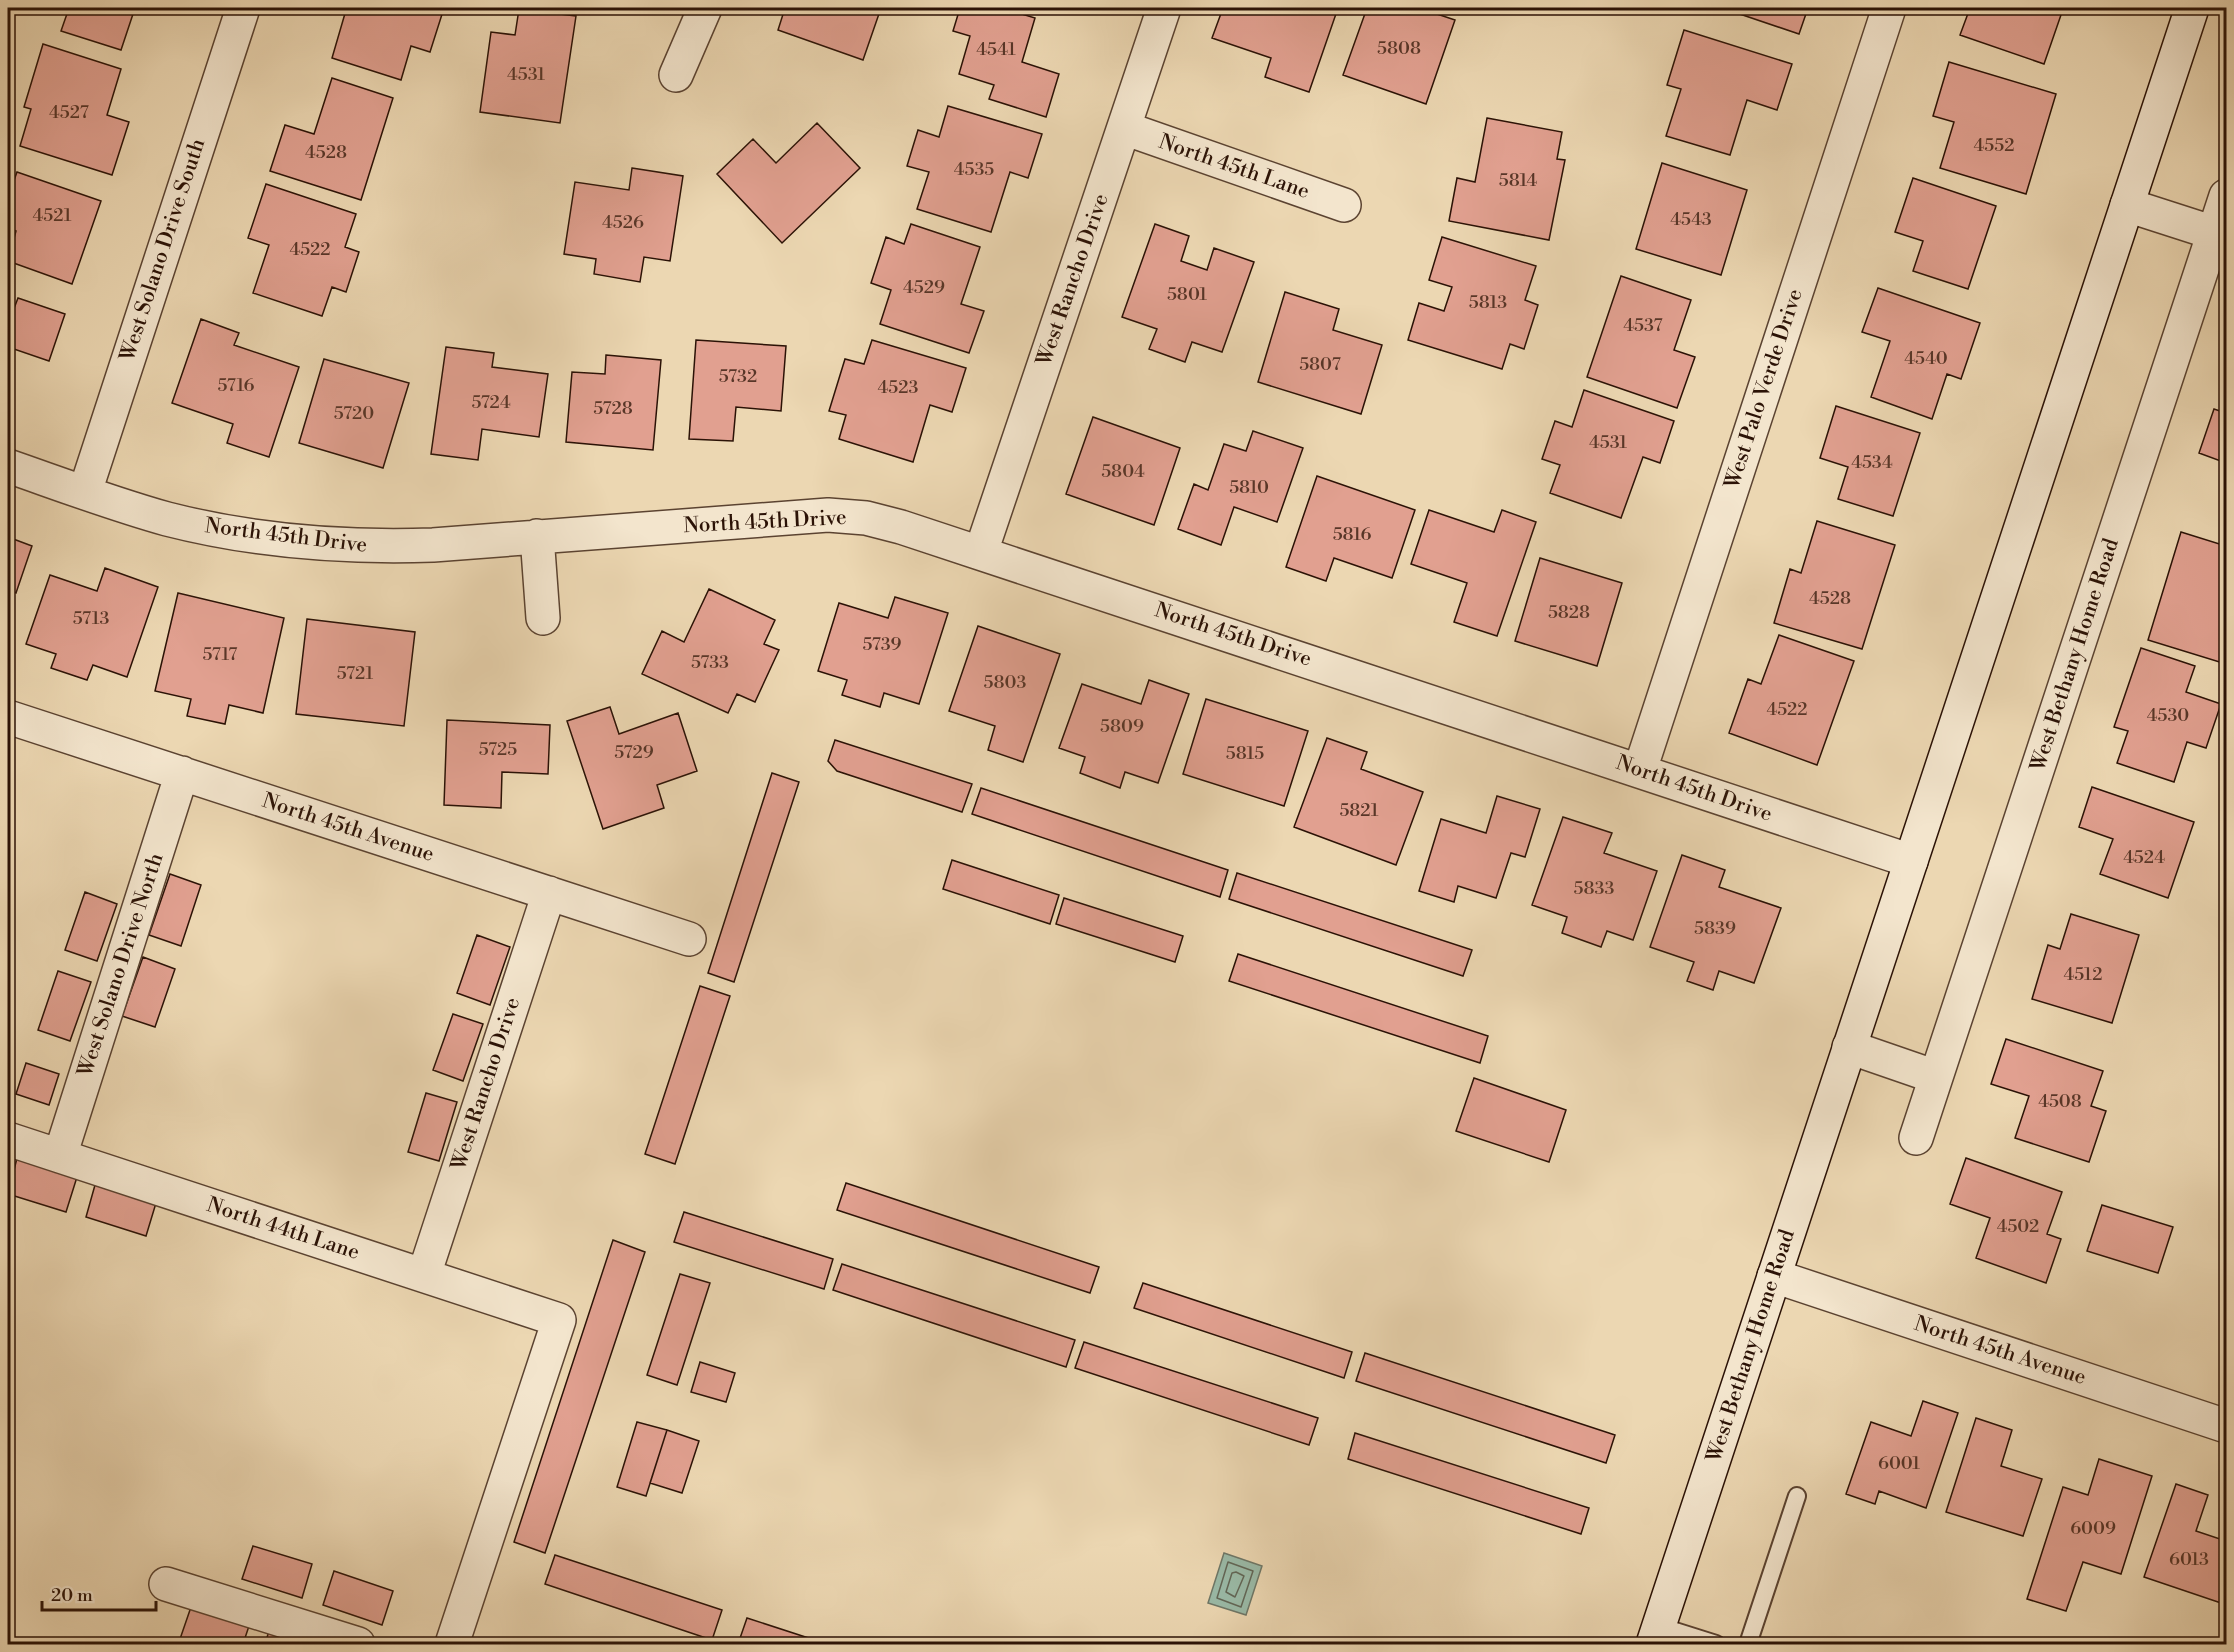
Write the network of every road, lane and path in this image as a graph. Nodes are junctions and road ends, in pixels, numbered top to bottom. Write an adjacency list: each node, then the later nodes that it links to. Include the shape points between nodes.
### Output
1 (243, 8): 13 (street, West Solano Drive South)
2 (705, 8): 6 (street)
3 (1164, 8): 7 (street, West Rancho Drive)
4 (1889, 8): 18 (street, West Palo Verde Drive)
5 (2192, 8): 10 (street, West Bethany Home Road)
6 (676, 75)
7 (1124, 128): 9 (street, North 45th Lane); 15 (street, West Rancho Drive)
8 (2226, 196): 11 (street, West Bethany Home Road)
9 (1344, 205)
10 (2127, 205): 11 (street); 20 (street, West Bethany Home Road)
11 (2214, 233): 24 (street, West Bethany Home Road)
12 (8, 466): 13 (street, North 45th Drive)
13 (84, 492): 14 (street, North 45th Drive, via 166,518 252,536 379,547)
14 (537, 536): 15 (street, North 45th Drive, via 828,515 883,522); 16 (street)
15 (981, 552): 18 (street, North 45th Drive)
16 (543, 618)
17 (8, 717): 19 (street, North 45th Avenue)
18 (1640, 770): 20 (street, North 45th Drive)
19 (182, 774): 21 (street, North 45th Avenue); 27 (street, West Solano Drive North)
20 (1911, 861): 23 (street, West Bethany Home Road)
21 (549, 893): 22 (street, North 45th Avenue); 28 (street, West Rancho Drive)
22 (689, 939)
23 (1849, 1047): 24 (street); 29 (street, West Bethany Home Road)
24 (1936, 1077): 25 (street, West Bethany Home Road)
25 (1916, 1138)
26 (8, 1139): 27 (street, North 44th Lane)
27 (60, 1156): 28 (street, North 44th Lane)
28 (424, 1275): 35 (street, North 44th Lane, via 559,1320)
29 (1774, 1276): 30 (street, North 45th Avenue); 33 (street, West Bethany Home Road)
30 (2226, 1426)
31 (1797, 1496): 37 (lane)
32 (166, 1584): 34 (street)
33 (1656, 1635): 36 (lane)
34 (358, 1644)
35 (452, 1644)
36 (1716, 1644)
37 (1748, 1644)

